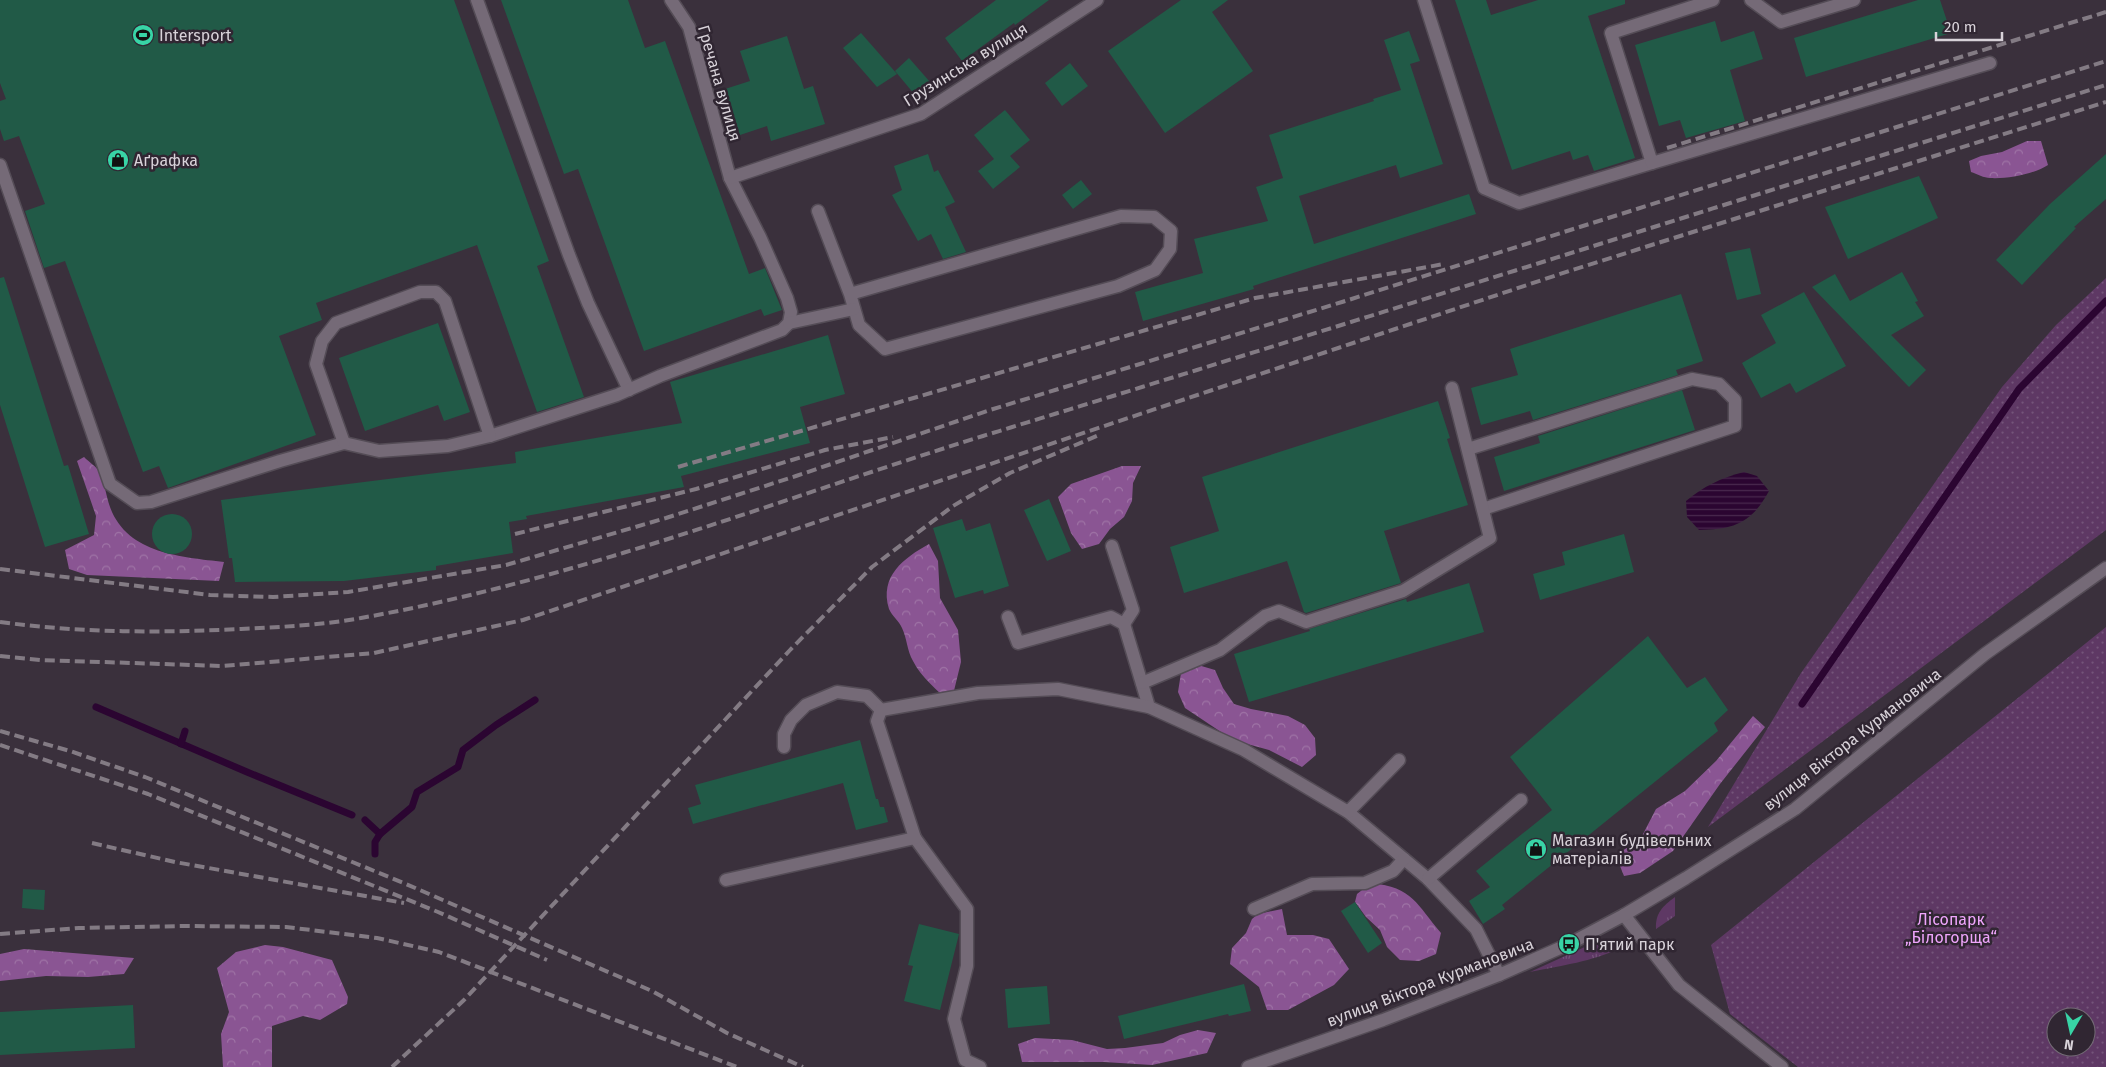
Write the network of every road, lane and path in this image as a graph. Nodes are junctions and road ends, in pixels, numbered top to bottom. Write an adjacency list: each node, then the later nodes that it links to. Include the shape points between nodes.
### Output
1 (477, 0): 17 (street, via 569,255)
2 (670, 0): 11 (street, Гречана вулиця, via 689,27)
3 (1097, 0): 11 (street, Грузинська вулиця, via 921,114)
4 (1424, 0): 9 (street, via 1484,188 1519,203)
5 (1714, 0): 9 (street, via 1611,33)
6 (1751, 0): 7 (street, via 1781,22)
7 (1854, 0)
8 (1990, 63): 9 (street)
9 (1652, 163)
10 (0, 165): 19 (street, via 110,484 137,503 151,502)
11 (730, 178): 15 (street, Гречана вулиця, via 787,298 791,312)
12 (818, 211): 13 (street)
13 (850, 294): 14 (street); 14 (street, via 1121,216 1154,217 1171,231 1170,249 1155,270 1118,286 885,349 859,325)
14 (854, 309): 15 (street)
15 (789, 323): 17 (street, via 782,330)
16 (1452, 388): 20 (street)
17 (629, 390): 18 (street)
18 (490, 436): 19 (street, via 448,446 379,451); 19 (street, via 445,301 436,292 420,292 336,323 322,341 316,364)
19 (344, 442)
20 (1468, 449): 21 (street); 21 (street, via 1692,378 1719,384 1736,400 1735,426)
21 (1483, 509): 26 (street, via 1490,538 1403,591 1306,622 1279,611 1266,616 1220,650)
22 (1112, 546): 25 (street, via 1133,610)
23 (2106, 568): 38 (street, вулиця Віктора Курмановича, via 1985,654 1795,809)
24 (1008, 617): 25 (street, via 1018,643 1111,617)
25 (1124, 624): 26 (street)
26 (1142, 683): 27 (street)
27 (1149, 707): 28 (street, via 1058,688 978,693); 32 (street, via 1244,750)
28 (881, 710): 29 (street, via 867,696 837,692 806,705 784,734); 33 (street, via 877,721)
29 (784, 747)
30 (1400, 760): 32 (street)
31 (1521, 800): 35 (street)
32 (1348, 812): 34 (street)
33 (915, 838): 36 (street); 41 (street, via 967,909 967,966 954,1019 965,1060)
34 (1404, 859): 35 (street); 37 (street, via 1393,871 1365,883 1312,884)
35 (1428, 879): 39 (street, via 1476,929)
36 (726, 880)
37 (1254, 908)
38 (1624, 914): 39 (street, вулиця Віктора Курмановича); 43 (street, via 1680,985)
39 (1499, 976): 40 (street, вулиця Віктора Курмановича)
40 (1272, 1064): 42 (street, вулиця Віктора Курмановича)
41 (980, 1067)
42 (1248, 1067)
43 (1782, 1067)

